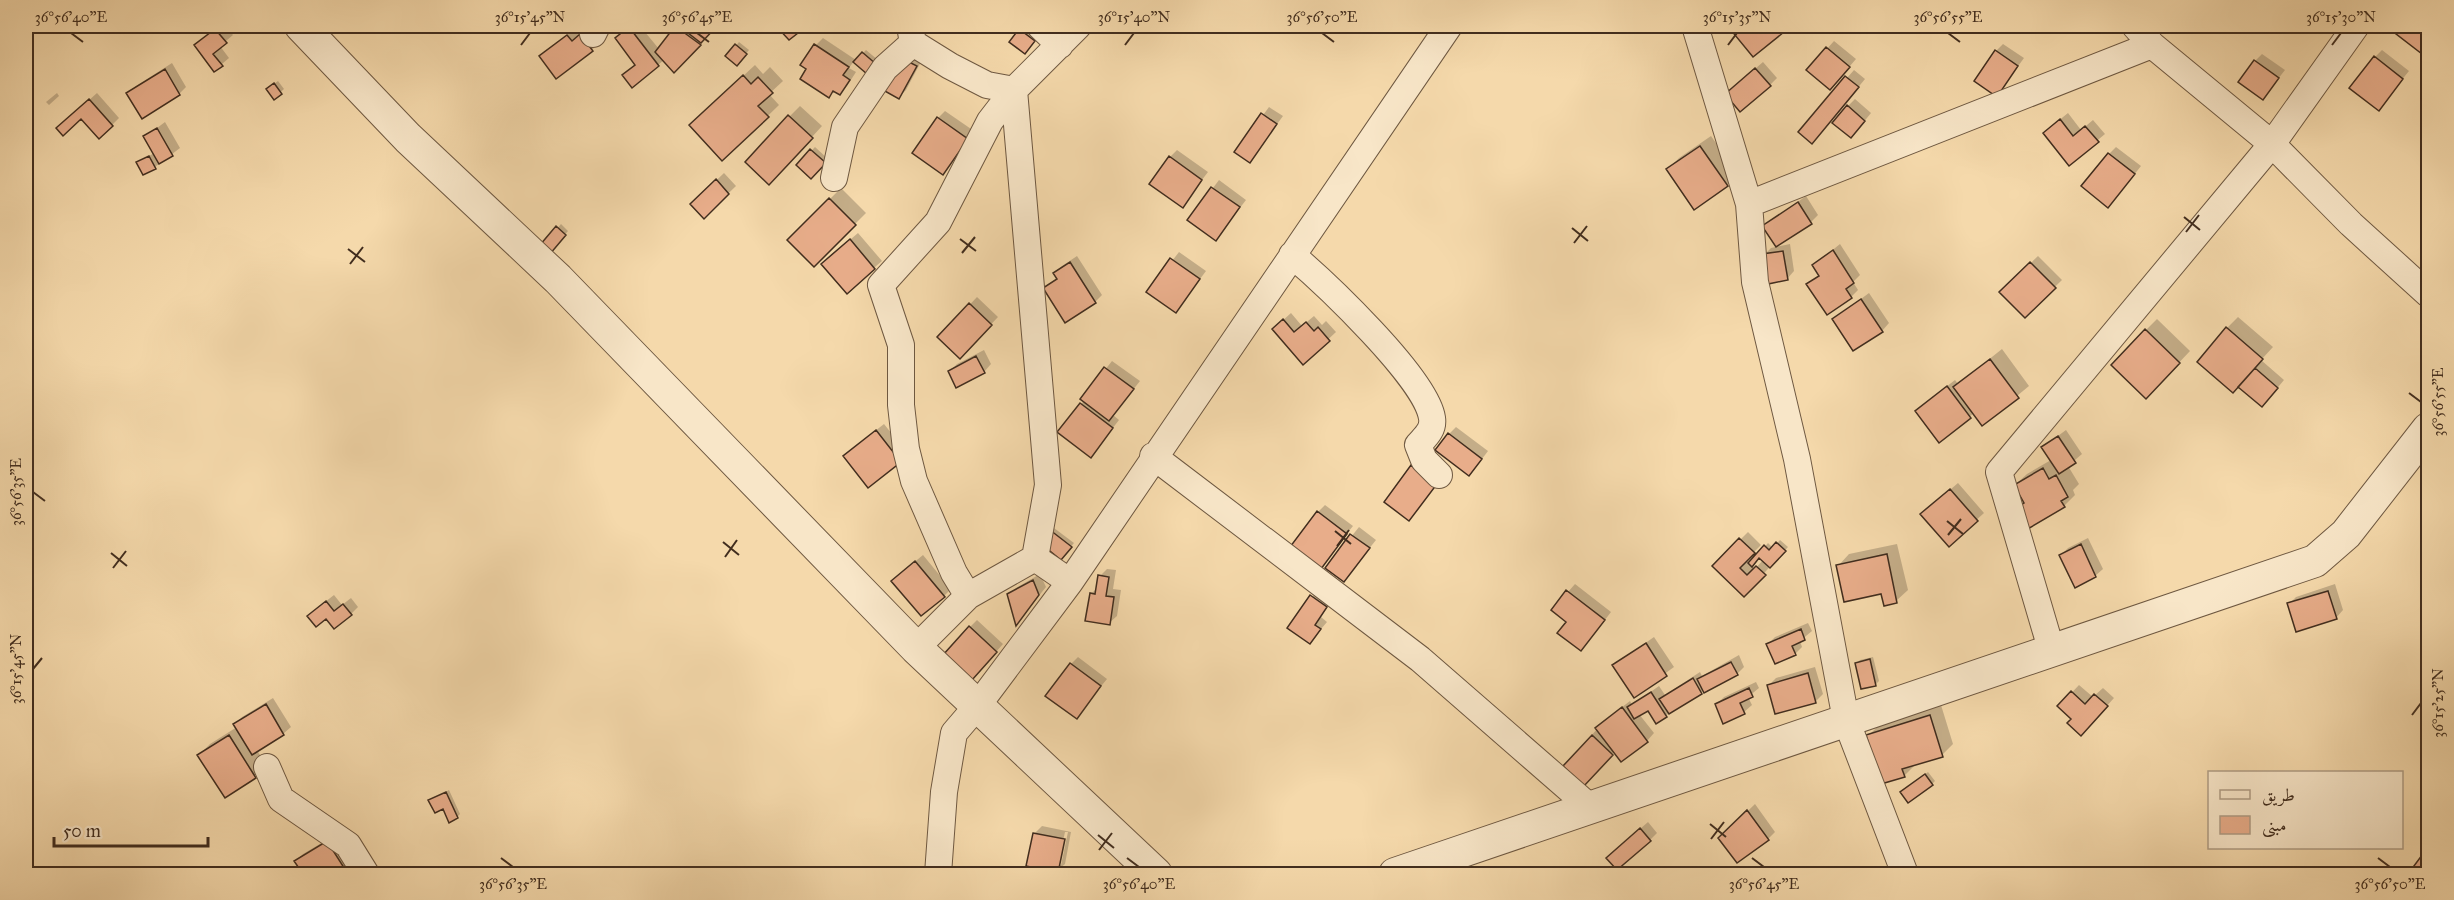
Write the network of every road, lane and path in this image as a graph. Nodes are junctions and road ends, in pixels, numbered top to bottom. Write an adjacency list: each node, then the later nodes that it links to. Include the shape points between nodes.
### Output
1 (301, 26): 23 (street, via 408,138 558,279)
2 (1040, 26): 9 (street)
3 (1078, 26): 9 (street)
4 (1449, 26): 15 (street)
5 (1695, 26): 14 (street)
6 (2135, 26): 10 (street)
7 (2356, 26): 12 (street)
8 (911, 34): 11 (street, via 950,66 987,85); 13 (street, via 845,127)
9 (1060, 45): 11 (street)
10 (2152, 45): 12 (street); 14 (street)
11 (1014, 90): 20 (street, via 1048,485); 22 (street, via 990,122 938,222 881,285 901,345 901,405 914,482)
12 (2272, 144): 16 (street); 24 (street, via 1999,472)
13 (834, 178)
14 (1749, 204): 26 (street, via 1755,282 1797,459)
15 (1292, 255): 18 (street); 19 (street, via 1321,279 1386,347 1424,395 1432,418 1430,432 1418,445 1424,460)
16 (2428, 294)
17 (2428, 429): 24 (street, via 2346,534 2315,561)
18 (1153, 456): 21 (street); 28 (street, via 1420,659)
19 (1439, 476)
20 (1035, 558): 21 (street); 22 (street)
21 (1070, 582): 25 (street)
22 (968, 596): 23 (street)
23 (916, 648): 25 (street)
24 (2052, 652): 26 (street)
25 (978, 705): 30 (street, via 954,733 944,792); 31 (street)
26 (1846, 720): 28 (street); 33 (street)
27 (267, 767): 29 (street, via 281,799 348,845)
28 (1591, 808): 32 (street)
29 (366, 874)
30 (938, 874)
31 (1156, 874)
32 (1395, 874)
33 (1905, 874)

